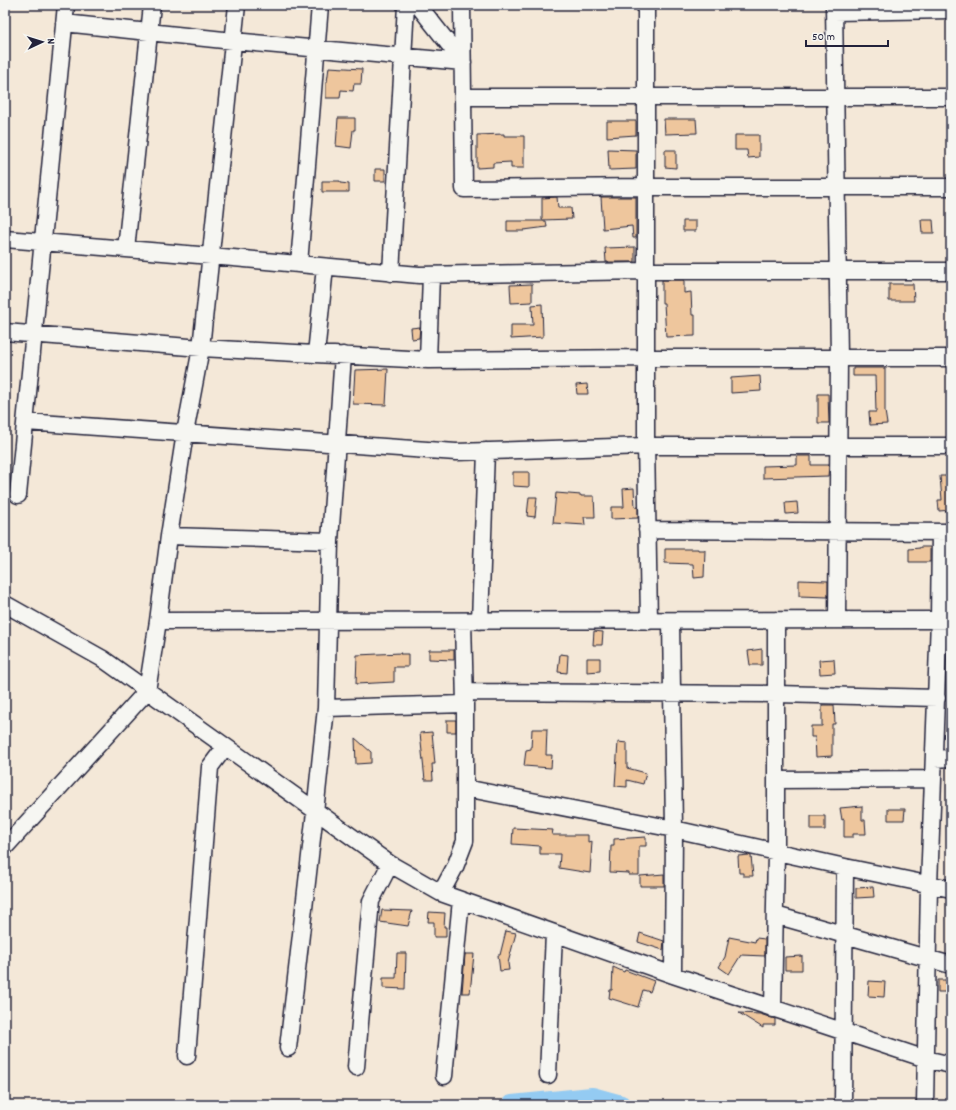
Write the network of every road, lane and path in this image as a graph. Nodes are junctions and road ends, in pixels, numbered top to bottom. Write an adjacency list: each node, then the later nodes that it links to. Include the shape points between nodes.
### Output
1 (66, 5): 11 (street)
2 (152, 5): 12 (street)
3 (237, 5): 13 (street)
4 (320, 5): 14 (street)
5 (406, 5): 15 (street)
6 (418, 5): 16 (street)
7 (462, 5): 16 (street)
8 (646, 5): 18 (street)
9 (834, 8): 10 (street); 20 (street)
10 (951, 10)
11 (64, 23): 12 (street); 25 (street)
12 (149, 32): 13 (street); 26 (street)
13 (233, 41): 14 (street); 27 (street)
14 (316, 49): 15 (street); 28 (street)
15 (403, 57): 16 (street); 33 (street)
16 (463, 62): 17 (street)
17 (463, 97): 18 (street); 21 (street, via 464,189)
18 (646, 97): 20 (street); 21 (street)
19 (951, 97): 20 (street)
20 (835, 98): 22 (street)
21 (646, 187): 22 (street); 31 (street)
22 (836, 187): 23 (street); 32 (street)
23 (951, 187)
24 (5, 239): 25 (street)
25 (43, 242): 26 (street); 36 (street)
26 (126, 249): 27 (street)
27 (211, 256): 28 (street); 37 (street)
28 (299, 264): 29 (street)
29 (325, 267): 33 (street); 38 (street)
30 (951, 270): 32 (street)
31 (646, 271): 32 (street); 34 (street); 40 (street)
32 (837, 271): 41 (street)
33 (391, 273): 34 (street)
34 (431, 275): 43 (street)
35 (5, 332): 36 (street)
36 (34, 334): 37 (street); 44 (street)
37 (201, 348): 38 (street); 45 (street)
38 (316, 354): 39 (street)
39 (343, 355): 43 (street); 46 (street)
40 (646, 358): 41 (street); 43 (street); 47 (street)
41 (839, 358): 42 (street); 48 (street)
42 (951, 358)
43 (428, 360)
44 (26, 422): 45 (street); 51 (street)
45 (185, 433): 46 (street); 55 (street)
46 (337, 445): 50 (street, via 456,452); 56 (street)
47 (646, 446): 48 (street); 50 (street); 52 (street)
48 (838, 446): 49 (street); 53 (street)
49 (951, 446)
50 (486, 451): 64 (street)
51 (18, 495)
52 (647, 530): 53 (street); 65 (street)
53 (838, 532): 54 (street); 59 (street)
54 (945, 532): 60 (street)
55 (169, 536): 56 (street); 61 (street)
56 (330, 541): 62 (street)
57 (5, 604): 67 (street, via 103,659)
58 (776, 620): 59 (street); 66 (street); 69 (street)
59 (837, 620): 60 (street)
60 (945, 620): 71 (street)
61 (158, 621): 62 (street); 67 (street)
62 (328, 621): 63 (street); 72 (street)
63 (463, 621): 64 (street); 70 (street)
64 (480, 621): 65 (street)
65 (649, 621): 66 (street)
66 (672, 621): 68 (street)
67 (147, 690): 73 (street); 81 (street)
68 (672, 694): 69 (street); 70 (street); 80 (street)
69 (776, 694): 71 (street); 77 (street)
70 (465, 698): 72 (street); 78 (street)
71 (937, 698): 75 (street)
72 (326, 708): 79 (street)
73 (225, 747): 79 (street); 98 (street, via 210,767)
74 (951, 758): 75 (street)
75 (934, 759): 76 (street)
76 (933, 779): 77 (street); 85 (street)
77 (776, 780): 82 (street)
78 (465, 788): 80 (street); 87 (street, via 465,841)
79 (315, 812): 83 (street); 97 (street)
80 (674, 829): 82 (street); 94 (street)
81 (5, 848)
82 (776, 852): 84 (street); 89 (street)
83 (390, 864): 87 (street); 101 (street, via 371,901)
84 (845, 867): 85 (street); 91 (street)
85 (929, 885): 86 (street); 92 (street)
86 (951, 889)
87 (441, 893): 88 (street)
88 (461, 900): 90 (street); 103 (street)
89 (775, 915): 91 (street); 95 (street)
90 (554, 933): 94 (street); 102 (street)
91 (844, 934): 92 (street); 96 (street)
92 (928, 958): 93 (street); 99 (street)
93 (951, 965)
94 (673, 975): 95 (street)
95 (773, 1009): 96 (street)
96 (843, 1032): 99 (street); 104 (street)
97 (288, 1048)
98 (187, 1056)
99 (926, 1059): 100 (street); 105 (street)
100 (951, 1065)
101 (356, 1067)
102 (548, 1075)
103 (444, 1076)
104 (843, 1105)
105 (925, 1105)

